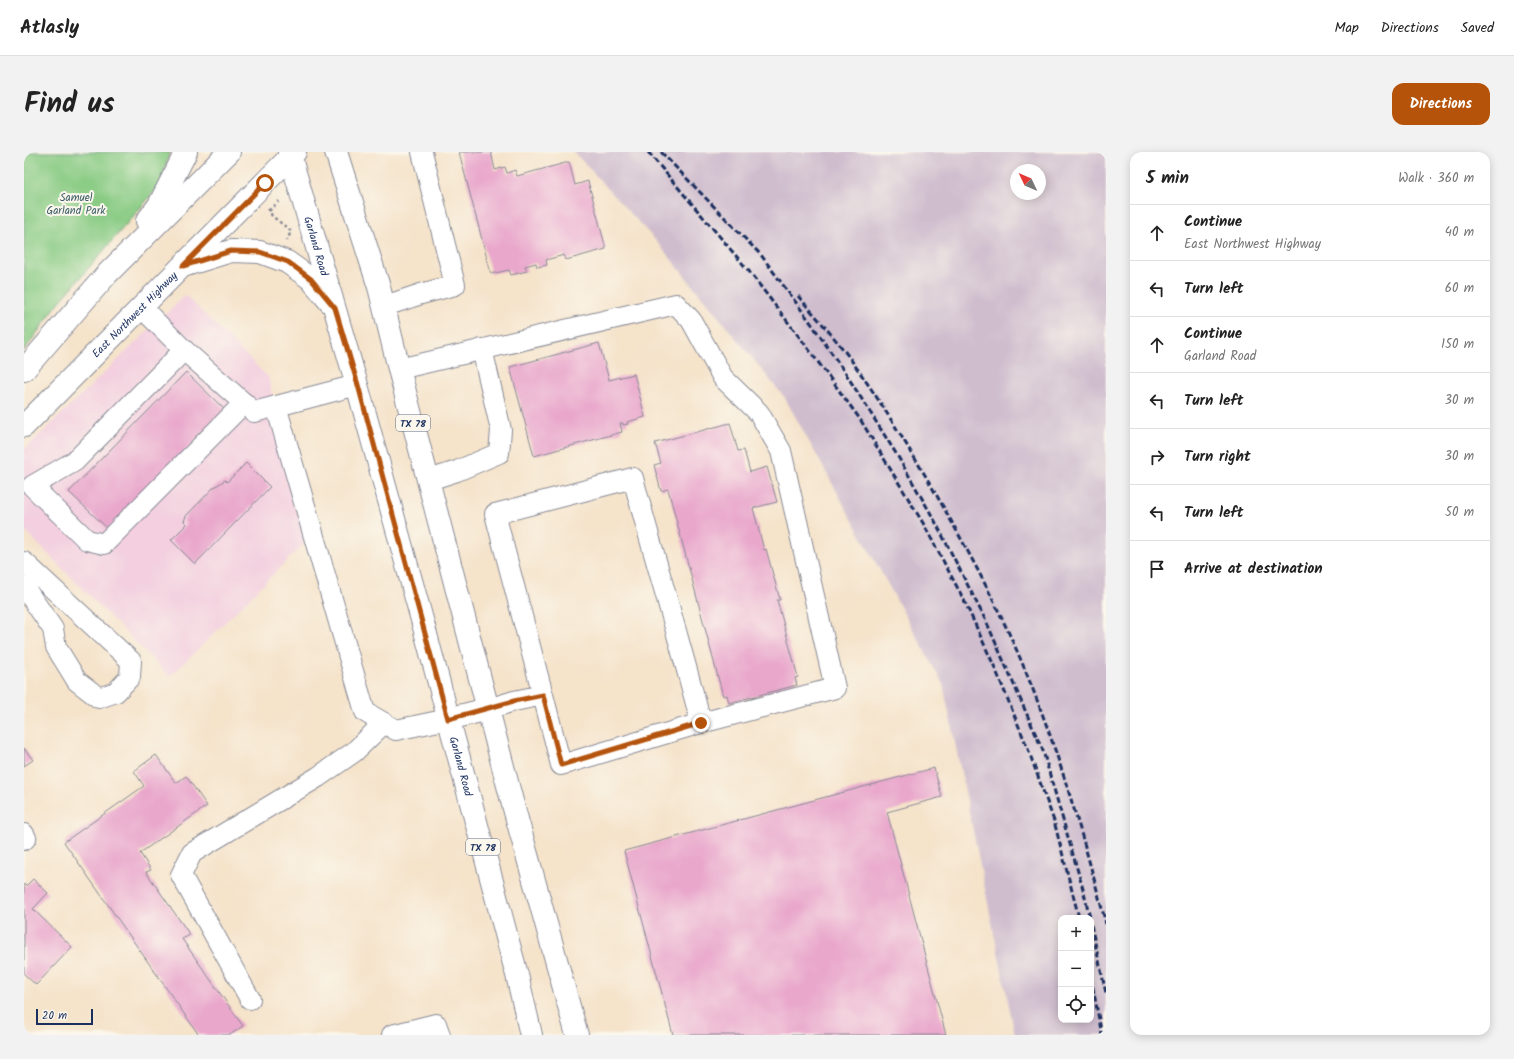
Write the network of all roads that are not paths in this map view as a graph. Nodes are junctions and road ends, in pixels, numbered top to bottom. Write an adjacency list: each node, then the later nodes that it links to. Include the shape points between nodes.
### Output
1 (186, 152): 7 (main road, via 159,205)
2 (229, 152): 7 (main road)
3 (336, 152): 8 (main road, TX 78)
4 (422, 152): 8 (lane, via 455,285)
5 (292, 153): 6 (main road, East Northwest Highway); 10 (main road, Garland Road / TX 78)
6 (183, 266): 9 (main road, East Northwest Highway); 10 (main road, via 231,251 260,252 288,262 311,279)
7 (107, 274): 14 (main road)
8 (385, 306): 13 (main road, TX 78)
9 (142, 308): 12 (lane); 18 (main road, East Northwest Highway)
10 (335, 308): 15 (main road, Garland Road / TX 78)
11 (482, 349): 13 (lane); 19 (lane, via 501,430 499,453); 27 (lane, via 676,304 691,320 723,378 759,413 781,451 835,688)
12 (184, 350): 16 (lane); 20 (lane, via 75,461)
13 (399, 369): 19 (main road, TX 78)
14 (24, 370)
15 (358, 385): 17 (lane); 25 (main road, Garland Road / TX 78)
16 (244, 403): 17 (lane, via 254,412); 20 (lane, via 104,544 88,540)
17 (276, 406): 26 (lane, via 366,712)
18 (24, 426)
19 (429, 480): 24 (main road, TX 78)
20 (27, 487)
21 (24, 562): 22 (lane, via 131,661 130,677 116,692 99,698 78,681 56,647 53,629)
22 (24, 587)
23 (543, 695): 24 (lane); 27 (lane, via 561,765); 27 (lane, via 495,514 633,478)
24 (488, 709): 25 (main road); 34 (main road, TX 78)
25 (448, 719): 26 (lane, via 396,730); 33 (main road, Garland Road / TX 78)
26 (384, 723): 30 (lane, via 354,752 318,777 192,853 184,869 182,875)
27 (701, 723)
28 (24, 834): 29 (lane)
29 (24, 840)
30 (250, 999)
31 (392, 1035): 32 (lane, via 436,1024)
32 (440, 1035)
33 (532, 1035)
34 (577, 1035)

